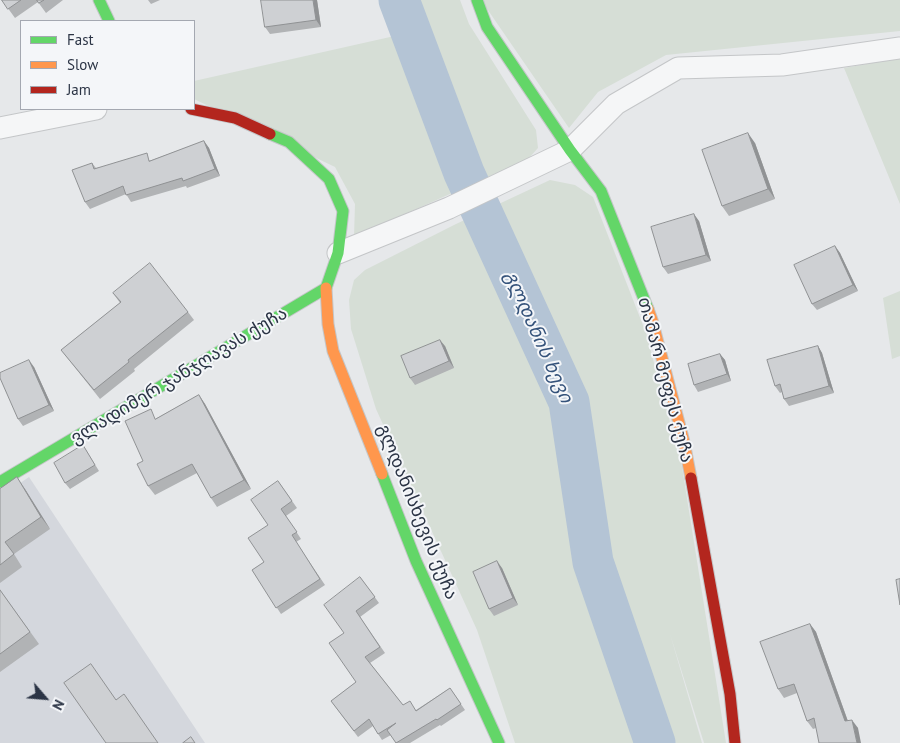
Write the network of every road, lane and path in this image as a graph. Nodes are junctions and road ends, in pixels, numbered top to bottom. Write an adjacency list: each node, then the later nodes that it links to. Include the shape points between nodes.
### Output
1 (99, 0): 3 (street)
2 (477, 0): 8 (street, თამარ მეფეს ქუჩა, via 487,27)
3 (109, 20)
4 (900, 48): 8 (street, via 782,65 678,68 616,104)
5 (91, 110): 7 (street)
6 (195, 110): 9 (street, via 235,118 289,142 328,179 344,211)
7 (0, 128)
8 (570, 150): 9 (street, via 449,208); 13 (street, თამარ მეფეს ქუჩა, via 601,191 652,320 684,442 730,694)
9 (338, 253): 10 (street)
10 (326, 288): 11 (street, ვლადიმერ ჯანჯღავას ქუჩა); 12 (street, გლდანისხევის ქუჩა, via 333,351 416,561)
11 (0, 482)
12 (498, 743)
13 (735, 743)

